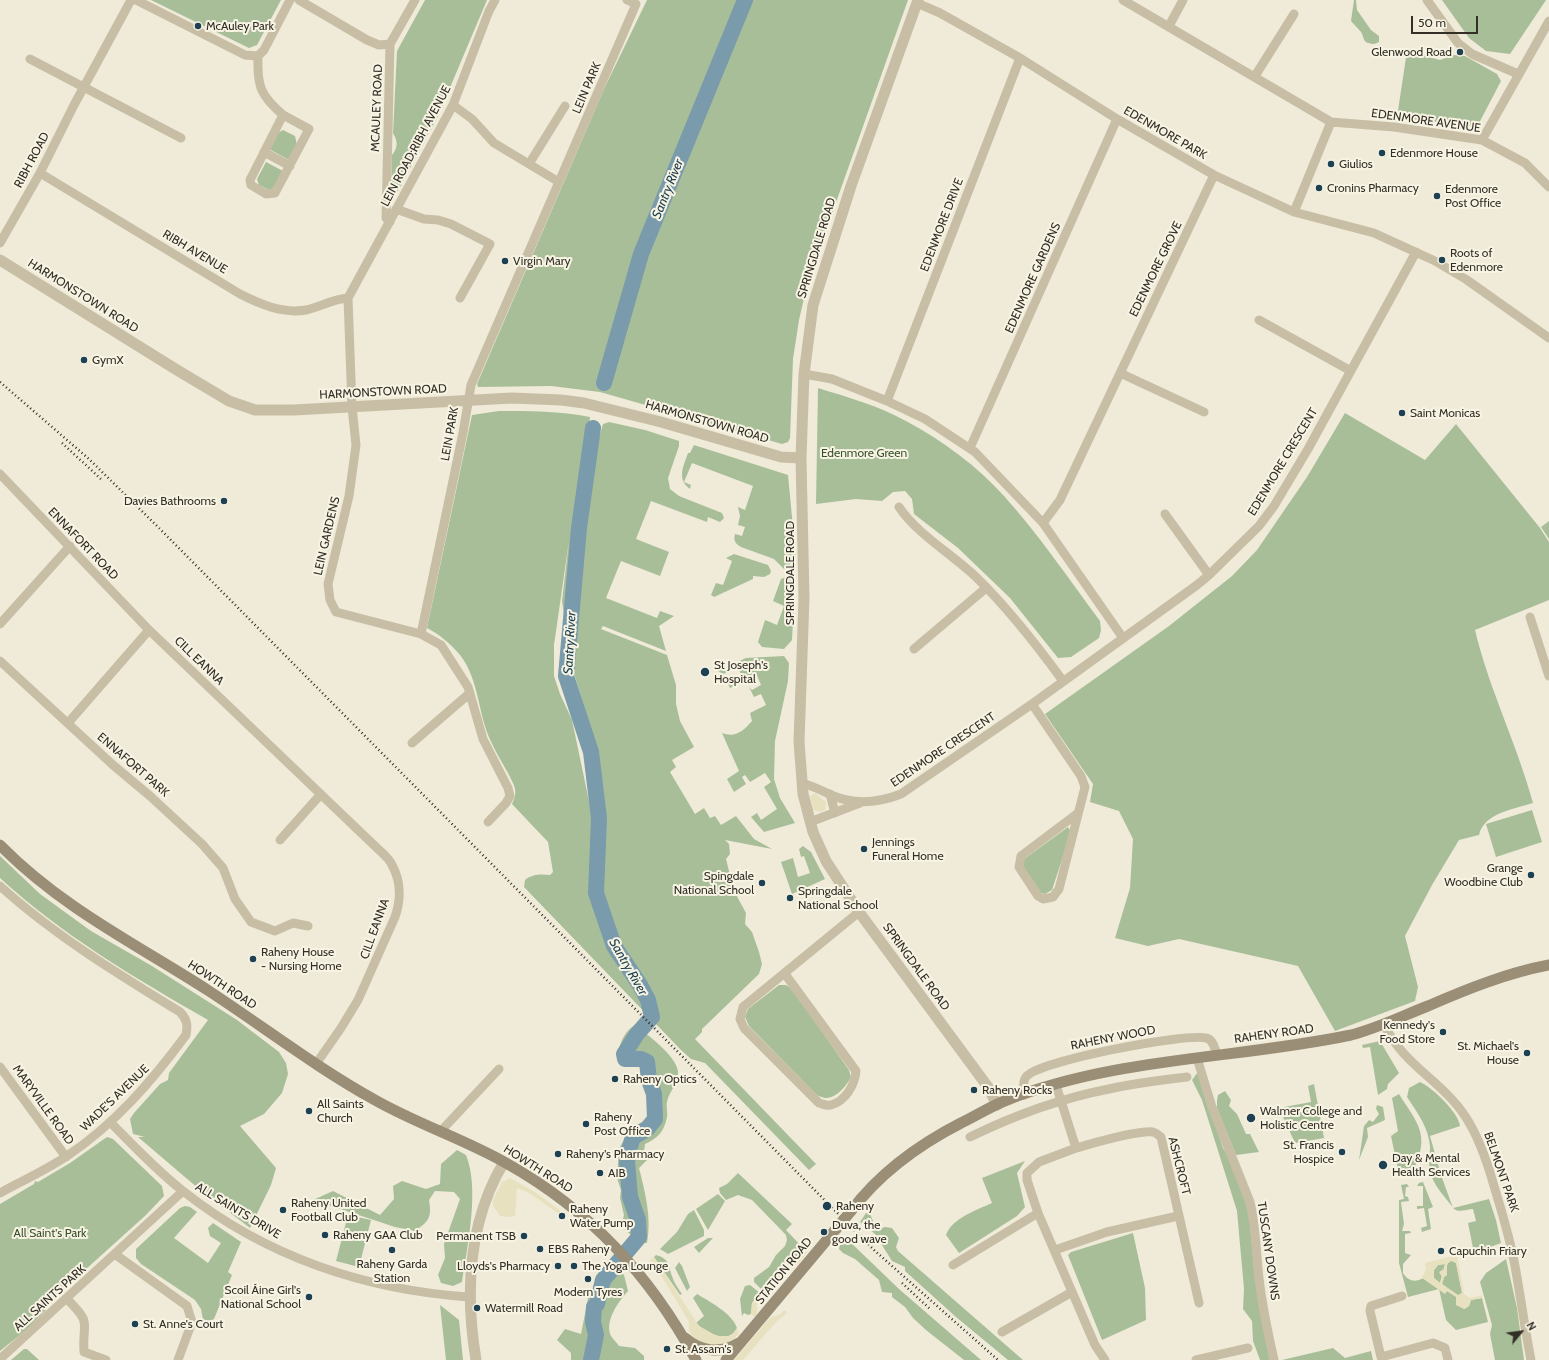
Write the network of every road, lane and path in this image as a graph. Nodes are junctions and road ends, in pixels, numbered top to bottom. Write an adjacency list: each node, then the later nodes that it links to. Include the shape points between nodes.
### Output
1 (131, 0): 21 (street, RIBH ROAD)
2 (136, 0): 16 (street, via 245,55)
3 (290, 0): 16 (street, via 264,50)
4 (299, 0): 15 (street, via 367,40 379,45)
5 (415, 0): 15 (street, MCAULEY ROAD)
6 (495, 0): 22 (street, LEIN ROAD;RIBH AVENUE)
7 (1123, 0): 14 (street, EDENMORE AVENUE)
8 (1183, 0): 14 (street)
9 (1427, 0): 19 (street, via 1458,43 1472,54)
10 (917, 1): 17 (street, EDENMORE PARK); 48 (street, SPRINGDALE ROAD, via 818,283)
11 (632, 2): 34 (street, LEIN PARK)
12 (1294, 14): 20 (street)
13 (1549, 21): 19 (street)
14 (1169, 26): 20 (street, EDENMORE AVENUE)
15 (390, 44): 38 (street, MCAULEY ROAD, via 386,218)
16 (258, 56): 24 (street, via 257,80 268,102)
17 (1020, 58): 25 (street, EDENMORE PARK); 50 (street, EDENMORE DRIVE)
18 (30, 59): 21 (street)
19 (1518, 74): 28 (street)
20 (1254, 76): 26 (street, EDENMORE AVENUE)
21 (84, 87): 27 (street); 32 (street, RIBH ROAD)
22 (453, 105): 30 (street, via 472,119 494,143); 36 (street, LEIN ROAD;RIBH AVENUE)
23 (565, 106): 30 (street, LEIN PARK)
24 (284, 114): 29 (street); 31 (street, via 309,129)
25 (1117, 119): 33 (street, EDENMORE PARK); 53 (street, EDENMORE GARDENS)
26 (1331, 122): 28 (street, EDENMORE AVENUE, via 1394,127); 37 (street)
27 (181, 138)
28 (1482, 140): 35 (street, EDENMORE AVENUE, via 1525,164)
29 (264, 152): 31 (street); 31 (street, via 250,180 251,185 266,194 275,193)
30 (529, 164): 34 (street)
31 (290, 166)
32 (40, 173): 39 (street, RIBH ROAD); 42 (street, RIBH AVENUE, via 240,294 263,305 286,311 305,310)
33 (1214, 175): 37 (street, EDENMORE PARK); 47 (street, EDENMORE GROVE)
34 (559, 182): 49 (street, LEIN PARK, via 474,378)
35 (1549, 187)
36 (396, 209): 38 (street, LEIN ROAD;RIBH AVENUE); 43 (street, via 424,219 451,224 490,244)
37 (1294, 212): 40 (street, EDENMORE PARK, via 1374,233)
38 (390, 222): 42 (street, LEIN ROAD;RIBH AVENUE)
39 (0, 243)
40 (1416, 252): 45 (street, EDENMORE PARK, via 1467,280); 46 (street, EDENMORE CRESCENT)
41 (0, 260): 51 (street, HARMONSTOWN ROAD, via 177,370 241,406 255,410)
42 (348, 298): 51 (street, LEIN GARDENS)
43 (460, 298)
44 (1259, 320): 46 (street)
45 (1549, 338)
46 (1351, 370): 60 (street, EDENMORE CRESCENT, via 1274,506 1259,526)
47 (1120, 373): 52 (street); 58 (street, EDENMORE GROVE, via 1060,500)
48 (804, 374): 50 (street, via 832,379); 54 (street, SPRINGDALE ROAD)
49 (468, 400): 51 (street, HARMONSTOWN ROAD); 54 (street, HARMONSTOWN ROAD, via 538,399 584,403 661,422 781,457); 65 (street, LEIN PARK)
50 (887, 400): 53 (street, via 925,419)
51 (352, 407): 65 (street, LEIN GARDENS, via 356,445 349,496 328,584 330,600 336,612)
52 (1204, 412)
53 (970, 448): 58 (street)
54 (801, 458): 75 (street, SPRINGDALE ROAD, via 804,598 798,722)
55 (0, 474): 59 (street, ENNAFORT ROAD)
56 (899, 507): 61 (street, via 908,521 946,550)
57 (1165, 514): 60 (street)
58 (1043, 523): 66 (street)
59 (70, 546): 63 (street); 64 (street, ENNAFORT ROAD)
60 (1209, 575): 66 (street, EDENMORE CRESCENT)
61 (986, 588): 67 (street); 70 (street, via 1000,600)
62 (1530, 617): 69 (street)
63 (0, 624)
64 (149, 630): 73 (street); 76 (street, CILL EANNA)
65 (421, 634): 71 (street, LEIN GARDENS, via 441,645)
66 (1123, 638): 70 (street, EDENMORE CRESCENT)
67 (914, 649)
68 (0, 661): 73 (street, ENNAFORT PARK)
69 (1549, 676)
70 (1063, 681): 72 (street, EDENMORE CRESCENT)
71 (470, 694): 74 (street); 81 (street, LEIN GARDENS, via 483,739 510,796)
72 (1032, 704): 78 (street, EDENMORE CRESCENT, via 901,794 888,799); 80 (street, via 1081,776 1085,787)
73 (68, 723): 87 (street, ENNAFORT PARK, via 202,844 223,868 235,899 252,922 276,931 293,923)
74 (412, 743)
75 (802, 783): 77 (street, EDENMORE CRESCENT); 82 (street, SPRINGDALE ROAD)
76 (321, 794): 83 (street); 93 (street, CILL EANNA, via 392,864 399,886 399,905 358,1000)
77 (830, 794): 78 (street, EDENMORE CRESCENT); 79 (street)
78 (862, 802): 79 (street, EDENMORE CRESCENT)
79 (835, 813): 82 (street, EDENMORE CRESCENT)
80 (1078, 813): 80 (street, via 1059,889 1053,897 1042,899 1018,862 1021,856)
81 (488, 822)
82 (810, 822): 86 (street, SPRINGDALE ROAD, via 826,861)
83 (280, 840)
84 (0, 845): 93 (main road, HOWTH ROAD, via 26,870 80,912 205,988)
85 (0, 886): 101 (street, WADE'S AVENUE, via 92,957 185,1017 188,1027 186,1035 156,1076)
86 (859, 912): 89 (street); 100 (street, SPRINGDALE ROAD, via 988,1087)
87 (308, 926)
88 (1549, 965): 90 (main road, RAHENY ROAD, via 1482,984)
89 (785, 974): 89 (street, via 743,1007 740,1019 744,1028 819,1103 830,1106 839,1102 850,1090 856,1070)
90 (1384, 1024): 91 (main road, RAHENY ROAD, via 1330,1040); 134 (street, BELMONT PARK, via 1403,1055 1456,1104 1482,1149 1513,1257)
91 (1217, 1055): 92 (main road, RAHENY ROAD); 98 (street, RAHENY WOOD, via 1211,1040 1189,1038 1163,1040 1076,1057 1029,1074 1025,1078)
92 (1197, 1058): 97 (main road, RAHENY ROAD, via 1093,1075); 132 (street, TUSCANY DOWNS, via 1212,1107 1250,1202 1259,1279)
93 (316, 1064): 102 (main road, HOWTH ROAD, via 374,1100)
94 (0, 1067): 105 (street, MARYVILLE ROAD)
95 (499, 1070): 102 (street)
96 (1187, 1077): 99 (street, via 1109,1088)
97 (1056, 1085): 98 (main road, RAHENY ROAD); 99 (street)
98 (1024, 1095): 100 (main road, RAHENY ROAD)
99 (1062, 1102): 103 (street, via 1002,1122); 104 (street)
100 (997, 1105): 121 (main road, STATION ROAD, bridge, via 916,1151 871,1189)
101 (110, 1122): 105 (street, WADE'S AVENUE); 107 (street, ALL SAINTS DRIVE)
102 (440, 1132): 106 (main road, HOWTH ROAD)
103 (970, 1137)
104 (1076, 1148): 109 (street, ASHCROFT, via 1040,1162 1027,1173 1026,1180); 110 (street, ASHCROFT, via 1113,1138 1149,1132 1157,1134 1163,1142)
105 (66, 1157): 108 (street, WADE'S AVENUE)
106 (504, 1162): 116 (street, via 493,1182 477,1230 471,1263); 119 (main road, HOWTH ROAD, via 562,1199 588,1220 628,1259 647,1282)
107 (183, 1191): 112 (street, ALL SAINTS PARK); 116 (street, ALL SAINTS DRIVE, via 264,1243 325,1270 404,1289)
108 (0, 1193)
109 (1038, 1213): 111 (street, ASHCROFT); 113 (street)
110 (1178, 1216): 111 (street, via 1107,1232); 118 (street, ASHCROFT)
111 (1055, 1250): 114 (street, ASHCROFT)
112 (116, 1255): 117 (street, ALL SAINTS PARK); 126 (street, via 187,1306 192,1319)
113 (953, 1265)
114 (1072, 1292): 120 (street); 130 (street, ASHCROFT, via 1095,1345)
115 (1402, 1296): 123 (street, via 1371,1306 1370,1311)
116 (469, 1297): 127 (street)
117 (67, 1299): 124 (street, ALL SAINTS PARK); 125 (street, via 85,1321 84,1352)
118 (1199, 1303)
119 (676, 1326): 121 (main road, STATION ROAD, via 694,1345 708,1350 726,1348); 128 (main road, HOWTH ROAD)
120 (1002, 1332)
121 (745, 1339): 129 (main road, STATION ROAD)
122 (1248, 1348): 131 (street)
123 (1382, 1358): 133 (street, via 1433,1343 1445,1348)
124 (0, 1359)
125 (106, 1360)
126 (178, 1360)
127 (476, 1360)
128 (696, 1360)
129 (726, 1360)
130 (1105, 1360)
131 (1196, 1360)
132 (1274, 1360)
133 (1448, 1360)
134 (1531, 1360)

